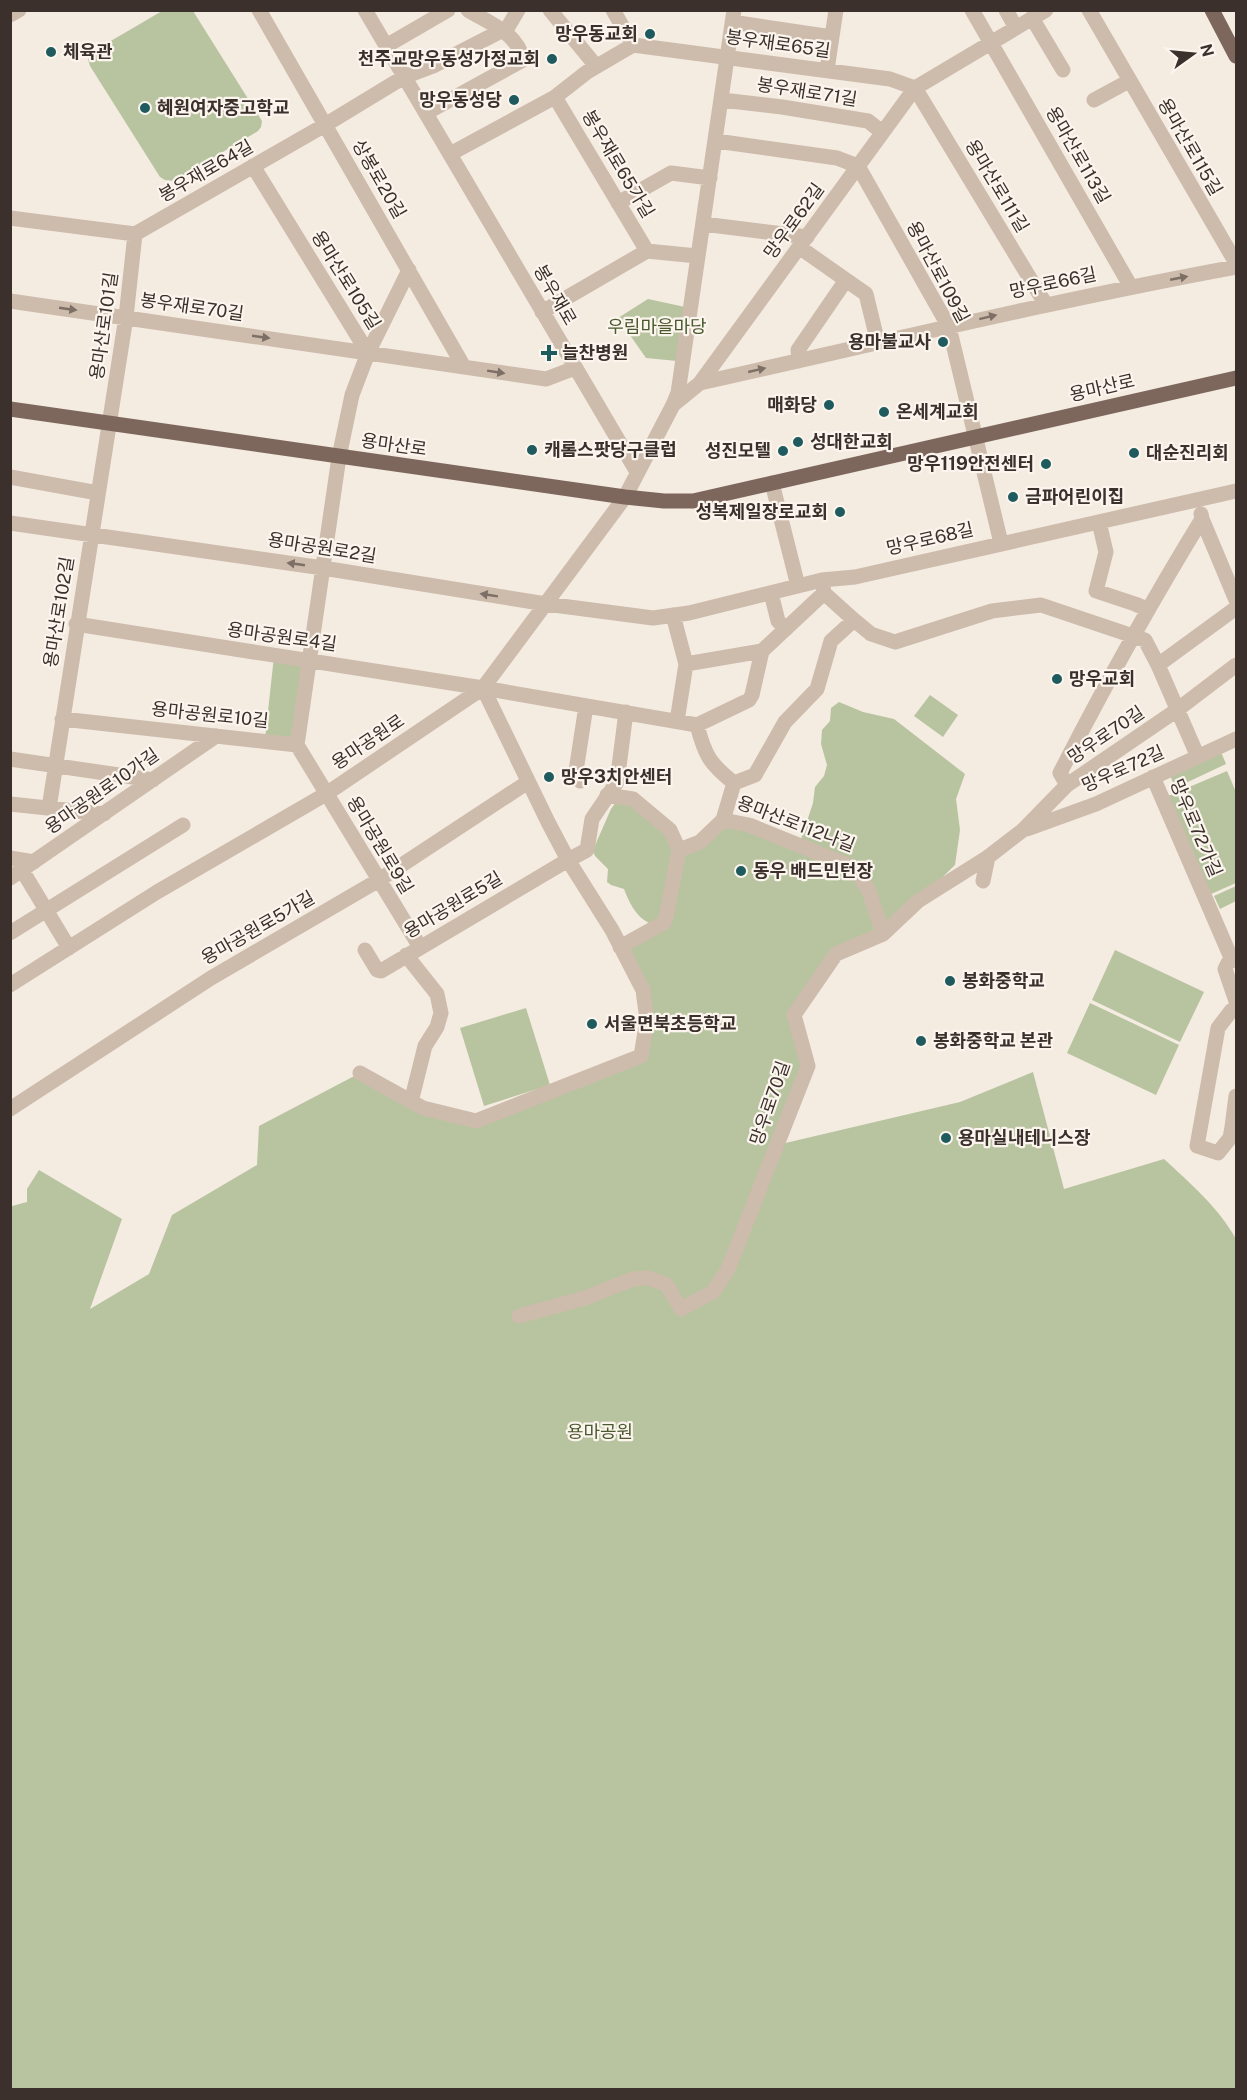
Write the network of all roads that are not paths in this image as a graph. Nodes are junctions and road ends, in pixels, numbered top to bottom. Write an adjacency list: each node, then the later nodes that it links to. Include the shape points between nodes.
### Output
1 (19, 10): 15 (street)
2 (259, 10): 36 (street, 상봉로20길)
3 (365, 10): 23 (street, 봉우재로)
4 (448, 10): 23 (street)
5 (468, 10): 19 (street)
6 (518, 10): 19 (street)
7 (550, 10): 26 (street)
8 (613, 10): 22 (street)
9 (836, 10): 20 (street)
10 (972, 10): 21 (street, 용마산로113길)
11 (1006, 10): 18 (street)
12 (1046, 10): 17 (street, 망우로62길)
13 (1089, 10): 30 (street, 용마산로115길)
14 (1212, 10): 25 (main road)
15 (10, 15)
16 (733, 16): 20 (street); 24 (street)
17 (1032, 18): 18 (street, 망우로62길); 28 (street)
18 (1016, 28): 21 (street, 망우로62길)
19 (504, 31): 29 (street, 봉우재로64길, via 427,70); 35 (street, via 515,41 522,61)
20 (832, 37): 27 (street)
21 (991, 43): 31 (street, 망우로62길); 54 (street, 용마산로113길)
22 (633, 45): 24 (street, 봉우재로65길); 26 (street)
23 (386, 46): 29 (street, 봉우재로)
24 (728, 56): 27 (street, 봉우재로65길); 33 (street)
25 (1236, 56)
26 (596, 66): 32 (street)
27 (827, 70): 31 (street, 봉우재로65길, via 890,79)
28 (1063, 70)
29 (404, 77): 35 (street, 봉우재로); 36 (street, 봉우재로64길)
30 (1129, 81): 34 (street); 50 (street, 용마산로115길)
31 (915, 88): 37 (street, 망우로62길); 56 (street, 용마산로111길)
32 (555, 97): 39 (street); 43 (street, 봉우재로65가길)
33 (722, 100): 37 (street, 봉우재로71길, via 868,122); 38 (street)
34 (1094, 100)
35 (426, 113): 39 (street, 봉우재로)
36 (325, 125): 40 (street, 봉우재로64길); 52 (street, 상봉로20길)
37 (882, 132): 41 (street, 망우로62길)
38 (716, 141): 41 (street, via 837,158); 42 (street)
39 (450, 154): 57 (street, 봉우재로)
40 (254, 166): 46 (street, 봉우재로64길); 61 (street, 용마산로105길)
41 (858, 166): 47 (street, 망우로62길); 59 (street, 용마산로109길)
42 (710, 178): 43 (street, via 671,173); 45 (street)
43 (618, 203): 48 (street, 봉우재로65가길)
44 (10, 218): 46 (street)
45 (703, 224): 47 (street); 49 (street)
46 (135, 234): 58 (street, 용마산로101길)
47 (803, 242): 53 (street); 66 (street, 망우로62길)
48 (647, 251): 49 (street); 57 (street)
49 (697, 256): 67 (street, via 678,393)
50 (1236, 263)
51 (1236, 267): 54 (street, 망우로66길, one-way to 51)
52 (409, 270): 61 (street); 63 (street, 상봉로20길)
53 (846, 280): 60 (street, via 866,294); 62 (street, via 798,350)
54 (1131, 287): 56 (street, 망우로66길)
55 (10, 300): 58 (street, 봉우재로70길, one-way to 58)
56 (1046, 305): 59 (street, 망우로66길, one-way to 56)
57 (542, 312): 64 (street, 봉우재로)
58 (126, 317): 61 (street, 봉우재로70길, one-way to 61); 69 (street, 용마산로101길)
59 (949, 327): 60 (street, 망우로66길); 70 (street, 용마산로109길)
60 (878, 343): 62 (street, 망우로66길)
61 (368, 353): 63 (street, 봉우재로70길); 71 (street, 용마산로105길, via 352,395)
62 (799, 361): 66 (street, 망우로66길, one-way to 62)
63 (464, 367): 64 (street, 봉우재로70길, one-way to 64, via 546,379)
64 (575, 368): 72 (street, 봉우재로)
65 (1236, 378): 70 (main road, 용마산로)
66 (700, 382): 67 (street, 망우로62길)
67 (673, 405): 72 (street, 망우로62길)
68 (10, 409): 69 (main road, 용마산로)
69 (110, 423): 71 (main road, 용마산로); 76 (street, 용마산로102길)
70 (976, 437): 74 (main road, 용마산로); 83 (street)
71 (339, 457): 77 (main road, 용마산로); 84 (street, 용마산로105길)
72 (637, 472): 77 (street)
73 (10, 477): 76 (street)
74 (772, 483): 77 (main road, 용마산로, via 693,501); 85 (street)
75 (1236, 491): 78 (street, 망우로68길)
76 (98, 493): 82 (street, 용마산로102길)
77 (625, 497): 89 (street, 용마공원로)
78 (1200, 499): 79 (street); 80 (street, 망우로68길)
79 (1202, 519): 88 (street); 91 (street)
80 (1099, 522): 83 (street, 망우로68길); 91 (street, via 1106,552 1096,591)
81 (10, 523): 82 (street, 용마공원로2길)
82 (91, 534): 84 (street, 용마공원로2길, one-way to 82); 94 (street, 용마산로102길)
83 (1001, 543): 86 (street, 망우로68길)
84 (322, 568): 89 (street, 용마공원로2길, one-way to 84); 98 (street, 용마산로105길)
85 (798, 586): 86 (street, 망우로68길); 87 (street, 망우로68길)
86 (823, 587): 93 (street); 95 (street)
87 (771, 593): 92 (street, 망우로68길); 95 (street, via 778,621)
88 (1236, 600)
89 (546, 604): 92 (street, 망우로68길, via 653,618); 102 (street, 용마공원로)
90 (1236, 608): 100 (street)
91 (1147, 609): 96 (street)
92 (672, 615): 99 (street)
93 (854, 620): 96 (street, via 872,634 894,642 992,611 1041,605); 119 (street, 용마산로112나길, via 831,641 817,689 785,722 755,775)
94 (76, 624): 98 (street, 용마공원로4길); 106 (street, 용마산로102길)
95 (786, 629): 97 (street)
96 (1134, 636): 100 (street, via 1147,641); 120 (street, via 1060,773)
97 (762, 651): 99 (street); 108 (street, via 749,700)
98 (308, 660): 102 (street, 용마공원로4길); 111 (street, 용마산로105길)
99 (686, 664): 107 (street)
100 (1158, 665): 104 (street)
101 (1236, 665): 104 (street, 망우로70길)
102 (483, 687): 103 (street, 용마공원로4길); 118 (street); 121 (street, 용마공원로)
103 (586, 706): 105 (street, 용마공원로4길); 117 (street, via 577,769)
104 (1178, 710): 112 (street); 120 (street, 망우로70길)
105 (626, 712): 107 (street, 용마공원로4길); 122 (street, via 617,778)
106 (62, 719): 109 (street, 용마공원로10길); 114 (street, 용마산로102길)
107 (677, 721): 108 (street, 용마공원로4길)
108 (697, 725): 119 (street, via 706,754)
109 (216, 736): 111 (street, 용마공원로10길); 116 (street, 용마공원로10가길)
110 (1236, 739): 112 (street, 망우로72길)
111 (297, 745): 121 (street)
112 (1198, 757): 115 (street, 망우로72길)
113 (10, 759): 114 (street)
114 (56, 765): 116 (street); 124 (street, 용마산로102길)
115 (1152, 777): 128 (street, 망우로72길, via 1096,804); 144 (street, 망우로72가길)
116 (153, 780): 125 (street, 용마공원로10가길)
117 (580, 781)
118 (528, 782): 132 (street); 134 (street, 용마공원로5가길)
119 (735, 783): 126 (street, 용마산로112나길)
120 (1067, 785): 128 (street, 망우로70길)
121 (326, 794): 134 (street, 용마공원로9길); 141 (street, 용마공원로)
122 (607, 795): 129 (street, via 633,799 668,827); 132 (street, 용마공원로5길, via 592,819 588,849)
123 (10, 804): 124 (street)
124 (48, 808): 125 (street)
125 (104, 814): 133 (street, 용마공원로10가길)
126 (723, 820): 129 (street, via 700,842); 138 (street, 용마산로112나길, via 749,825 855,868 869,891)
127 (183, 825): 136 (street)
128 (1023, 830): 130 (street, 망우로70길)
129 (679, 850): 140 (street, via 664,922)
130 (988, 857): 135 (street); 138 (street, 망우로70길, via 918,902)
131 (10, 858): 133 (street)
132 (568, 860): 139 (street, 용마공원로5길); 140 (street)
133 (22, 870): 136 (street)
134 (378, 880): 139 (street, 용마공원로9길); 150 (street, 용마공원로5가길, via 211,978)
135 (983, 881)
136 (46, 911): 137 (street); 141 (street)
137 (10, 933)
138 (883, 934): 152 (street, 망우로70길, via 837,954 794,1015 808,1066 728,1269 712,1292 681,1309 666,1284 648,1278 633,1279 585,1298)
139 (420, 947): 143 (street, 용마공원로5길)
140 (620, 947): 149 (street, via 643,990 647,1020 640,1056 476,1122)
141 (69, 948): 145 (street, 용마공원로)
142 (365, 950): 143 (street, 용마공원로5길, via 379,972)
143 (406, 956): 149 (street, via 437,994 441,1013 425,1046)
144 (1234, 959): 146 (street, via 1225,969)
145 (10, 986)
146 (1235, 1009): 151 (street, via 1218,1028 1197,1146 1218,1153)
147 (360, 1073): 149 (street)
148 (1236, 1096): 151 (street)
149 (411, 1102)
150 (10, 1109)
151 (1234, 1133)
152 (519, 1316)

